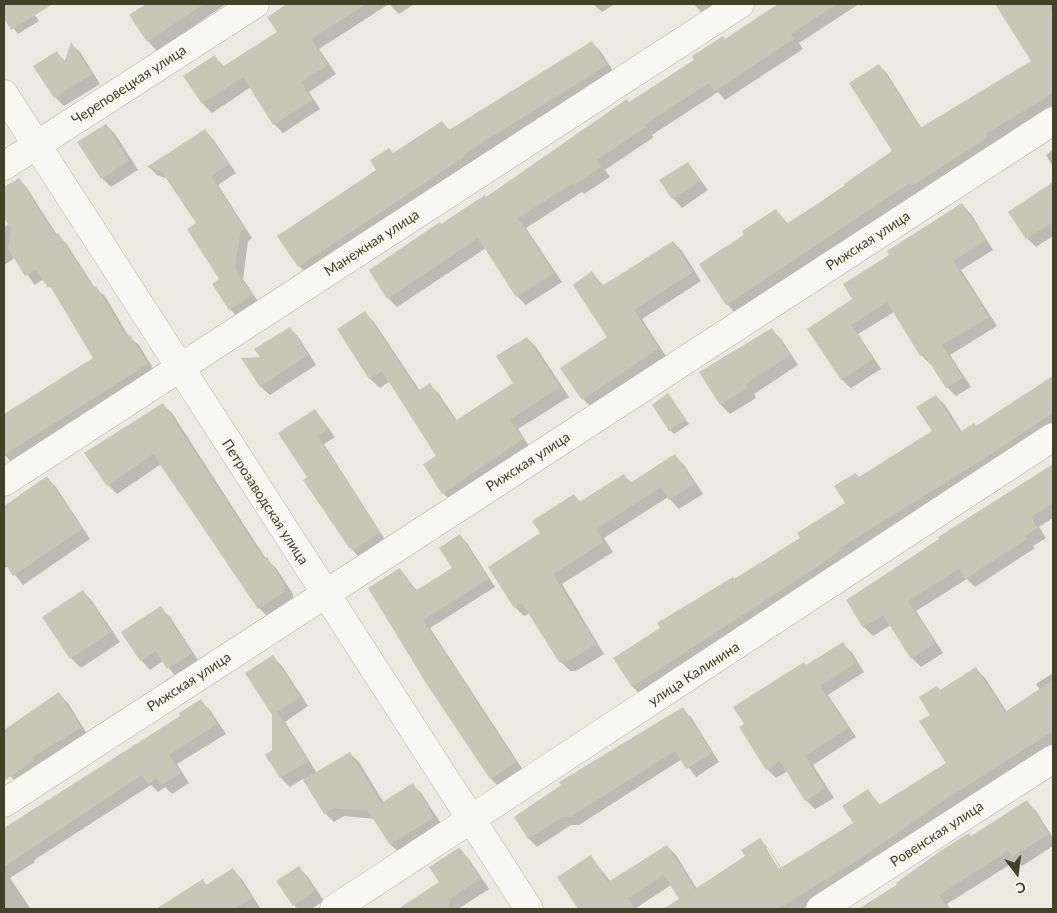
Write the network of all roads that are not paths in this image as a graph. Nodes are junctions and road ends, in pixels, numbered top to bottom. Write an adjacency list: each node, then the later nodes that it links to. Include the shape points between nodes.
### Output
1 (255, 4): 5 (street, Череповецкая улица)
2 (740, 4): 7 (street, Манежная улица)
3 (4, 94): 5 (street, Петрозаводская улица)
4 (1053, 120): 10 (street, Рижская улица)
5 (37, 145): 6 (street, Череповецкая улица); 7 (street, Петрозаводская улица)
6 (4, 166)
7 (179, 369): 9 (street, Манежная улица); 10 (street, Петрозаводская улица)
8 (1053, 437): 13 (street, улица Калинина)
9 (4, 482)
10 (324, 594): 12 (street, Рижская улица); 13 (street, Петрозаводская улица)
11 (1053, 759): 16 (street, Ровенская улица)
12 (4, 803)
13 (471, 820): 14 (street, улица Калинина); 15 (street, Петрозаводская улица)
14 (334, 909)
15 (529, 909)
16 (820, 909)

